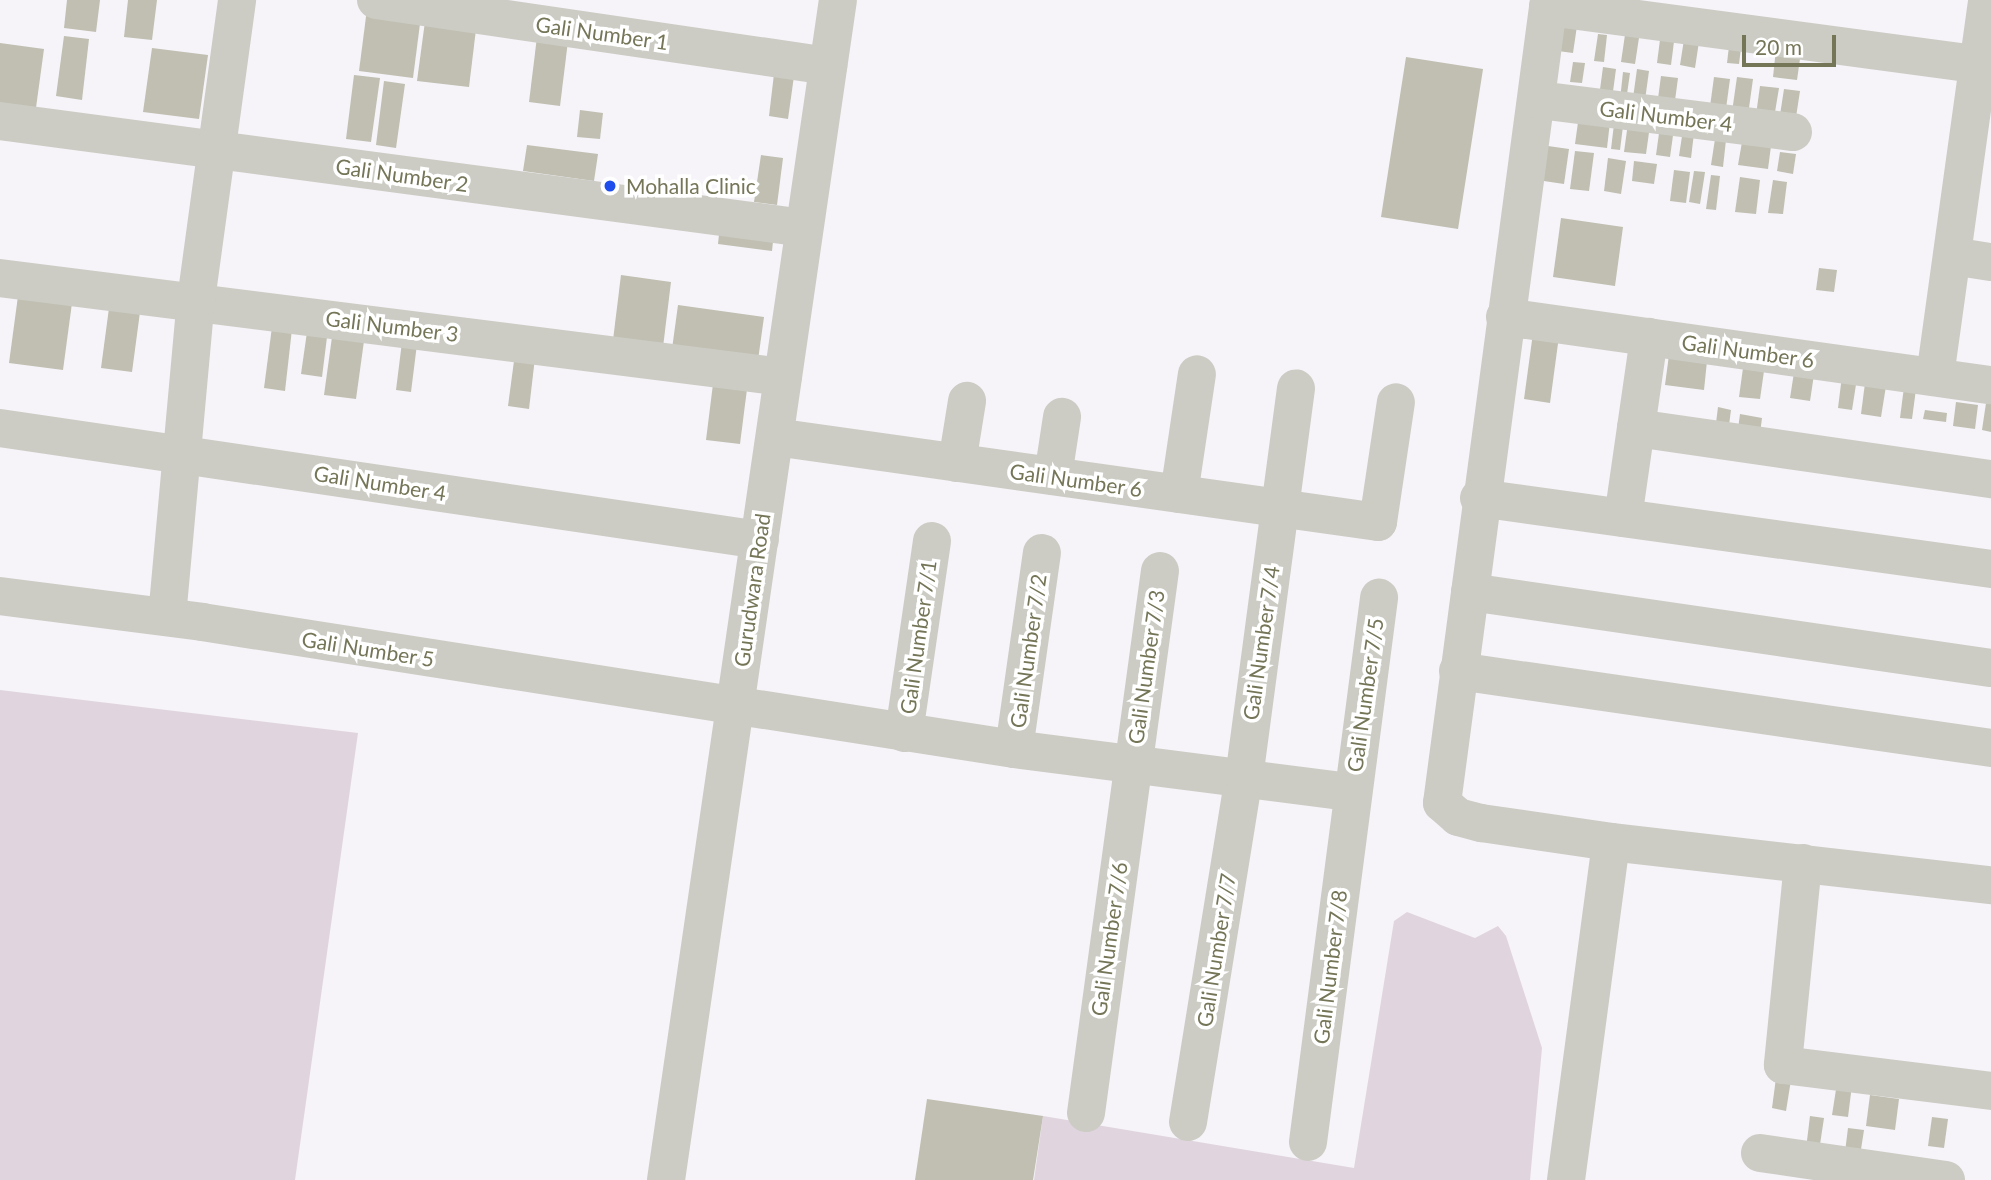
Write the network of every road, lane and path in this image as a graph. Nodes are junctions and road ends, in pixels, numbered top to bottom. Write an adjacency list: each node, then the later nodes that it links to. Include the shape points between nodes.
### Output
1 (237, 0): 11 (street)
2 (376, 0): 7 (street, Gali Number 1)
3 (838, 0): 7 (street, Gurudwara Road)
4 (1987, 0): 6 (street)
5 (1549, 3): 6 (street); 8 (street)
6 (1985, 65): 12 (street)
7 (828, 66): 13 (street, Gurudwara Road)
8 (1539, 100): 10 (street, Gali Number 4); 18 (street)
9 (0, 121): 11 (street, Gali Number 2)
10 (1793, 132)
11 (216, 150): 13 (street, Gali Number 2); 17 (street)
12 (1979, 161): 14 (street)
13 (804, 228): 22 (street, Gurudwara Road)
14 (1952, 256): 15 (street); 20 (street)
15 (1991, 261)
16 (0, 278): 17 (street, Gali Number 3)
17 (196, 300): 22 (street, Gali Number 3); 31 (street)
18 (1505, 317): 19 (street, Gali Number 6); 36 (street)
19 (1649, 337): 23 (street, Gali Number 6); 29 (street)
20 (1937, 362)
21 (1197, 374): 35 (street)
22 (783, 377): 30 (street, Gurudwara Road)
23 (1991, 385)
24 (1296, 388): 37 (street, Gali Number 7/4)
25 (967, 401): 32 (street)
26 (1396, 402): 37 (street, Gali Number 6, via 1378,522)
27 (1062, 417): 33 (street)
28 (0, 428): 31 (street, Gali Number 4)
29 (1636, 428): 34 (street); 38 (street)
30 (775, 437): 32 (street, Gali Number 6); 39 (street, Gurudwara Road)
31 (182, 453): 39 (street, Gali Number 4); 47 (street)
32 (957, 463): 33 (street, Gali Number 6)
33 (1053, 476): 35 (street, Gali Number 6)
34 (1991, 479)
35 (1179, 494): 37 (street, Gali Number 6)
36 (1479, 498): 38 (street); 44 (street)
37 (1279, 508): 55 (street, Gali Number 7/4)
38 (1623, 518): 42 (street)
39 (760, 540): 50 (street, Gurudwara Road)
40 (932, 541): 51 (street, Gali Number 7/1)
41 (1042, 553): 53 (street, Gali Number 7/2)
42 (1991, 569)
43 (1160, 570): 54 (street, Gali Number 7/3)
44 (1470, 592): 48 (street); 49 (street)
45 (0, 596): 47 (street, Gali Number 5)
46 (1379, 598): 56 (street, Gali Number 7/5)
47 (167, 617): 50 (street, Gali Number 5)
48 (1991, 668)
49 (1458, 671): 52 (street); 57 (street, via 1442,803 1458,817)
50 (735, 708): 51 (street, Gali Number 5); 65 (street, Gurudwara Road)
51 (904, 733): 53 (street, Gali Number 5)
52 (1991, 748)
53 (1014, 749): 54 (street, Gali Number 5)
54 (1133, 764): 55 (street, Gali Number 5); 61 (street, Gali Number 7/6)
55 (1244, 778): 56 (street, Gali Number 5); 62 (street, Gali Number 7/7)
56 (1352, 792): 63 (street, Gali Number 7/8)
57 (1611, 842): 58 (street); 66 (street)
58 (1803, 863): 59 (street); 60 (street, via 1783,1065)
59 (1991, 886)
60 (1991, 1091)
61 (1086, 1113)
62 (1188, 1122)
63 (1308, 1142)
64 (1760, 1153): 67 (street)
65 (666, 1180)
66 (1566, 1180)
67 (1946, 1180)

